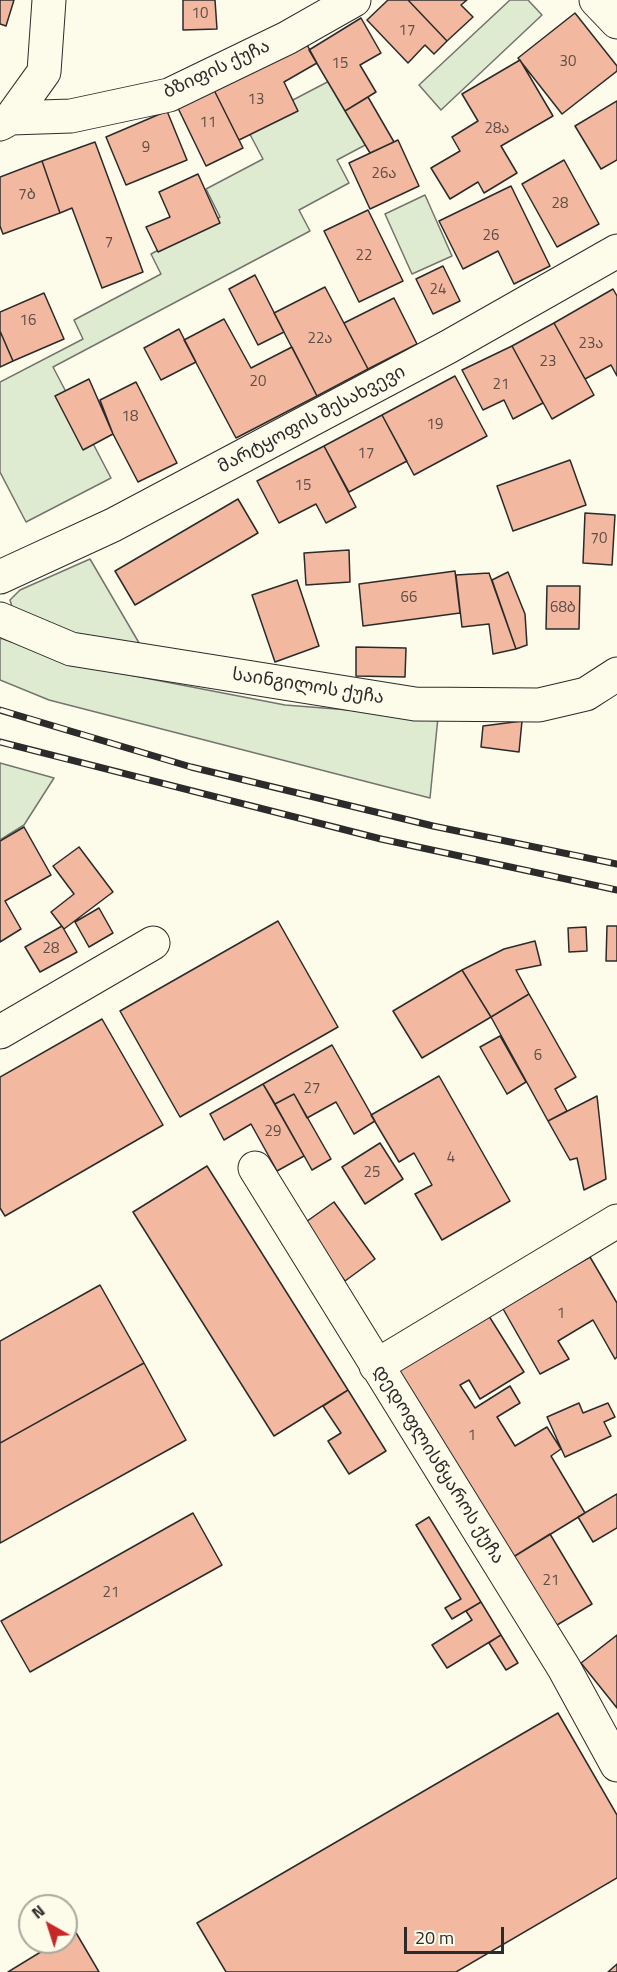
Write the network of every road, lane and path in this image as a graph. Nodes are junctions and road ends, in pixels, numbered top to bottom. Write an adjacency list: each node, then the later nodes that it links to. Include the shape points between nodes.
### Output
1 (49, 0): 5 (street, via 44,72)
2 (354, 0): 5 (street, ბზიფის ქუჩა, via 287,38 169,95 71,116)
3 (596, 0): 4 (street)
4 (617, 22)
5 (6, 121)
6 (617, 251): 7 (street, მარტყოფის შესახვევი, via 448,347 113,525)
7 (0, 577)
8 (0, 619): 9 (street, საინგილოს ქუჩა, via 71,649 416,704 539,705 586,694)
9 (617, 674)
10 (153, 943): 11 (street)
11 (0, 1032)
12 (255, 1168): 14 (street, დედოფლისწყაროს ქუჩა)
13 (617, 1221): 14 (street)
14 (376, 1366): 15 (street, დედოფლისწყაროს ქუჩა, via 564,1668)
15 (617, 1765)

